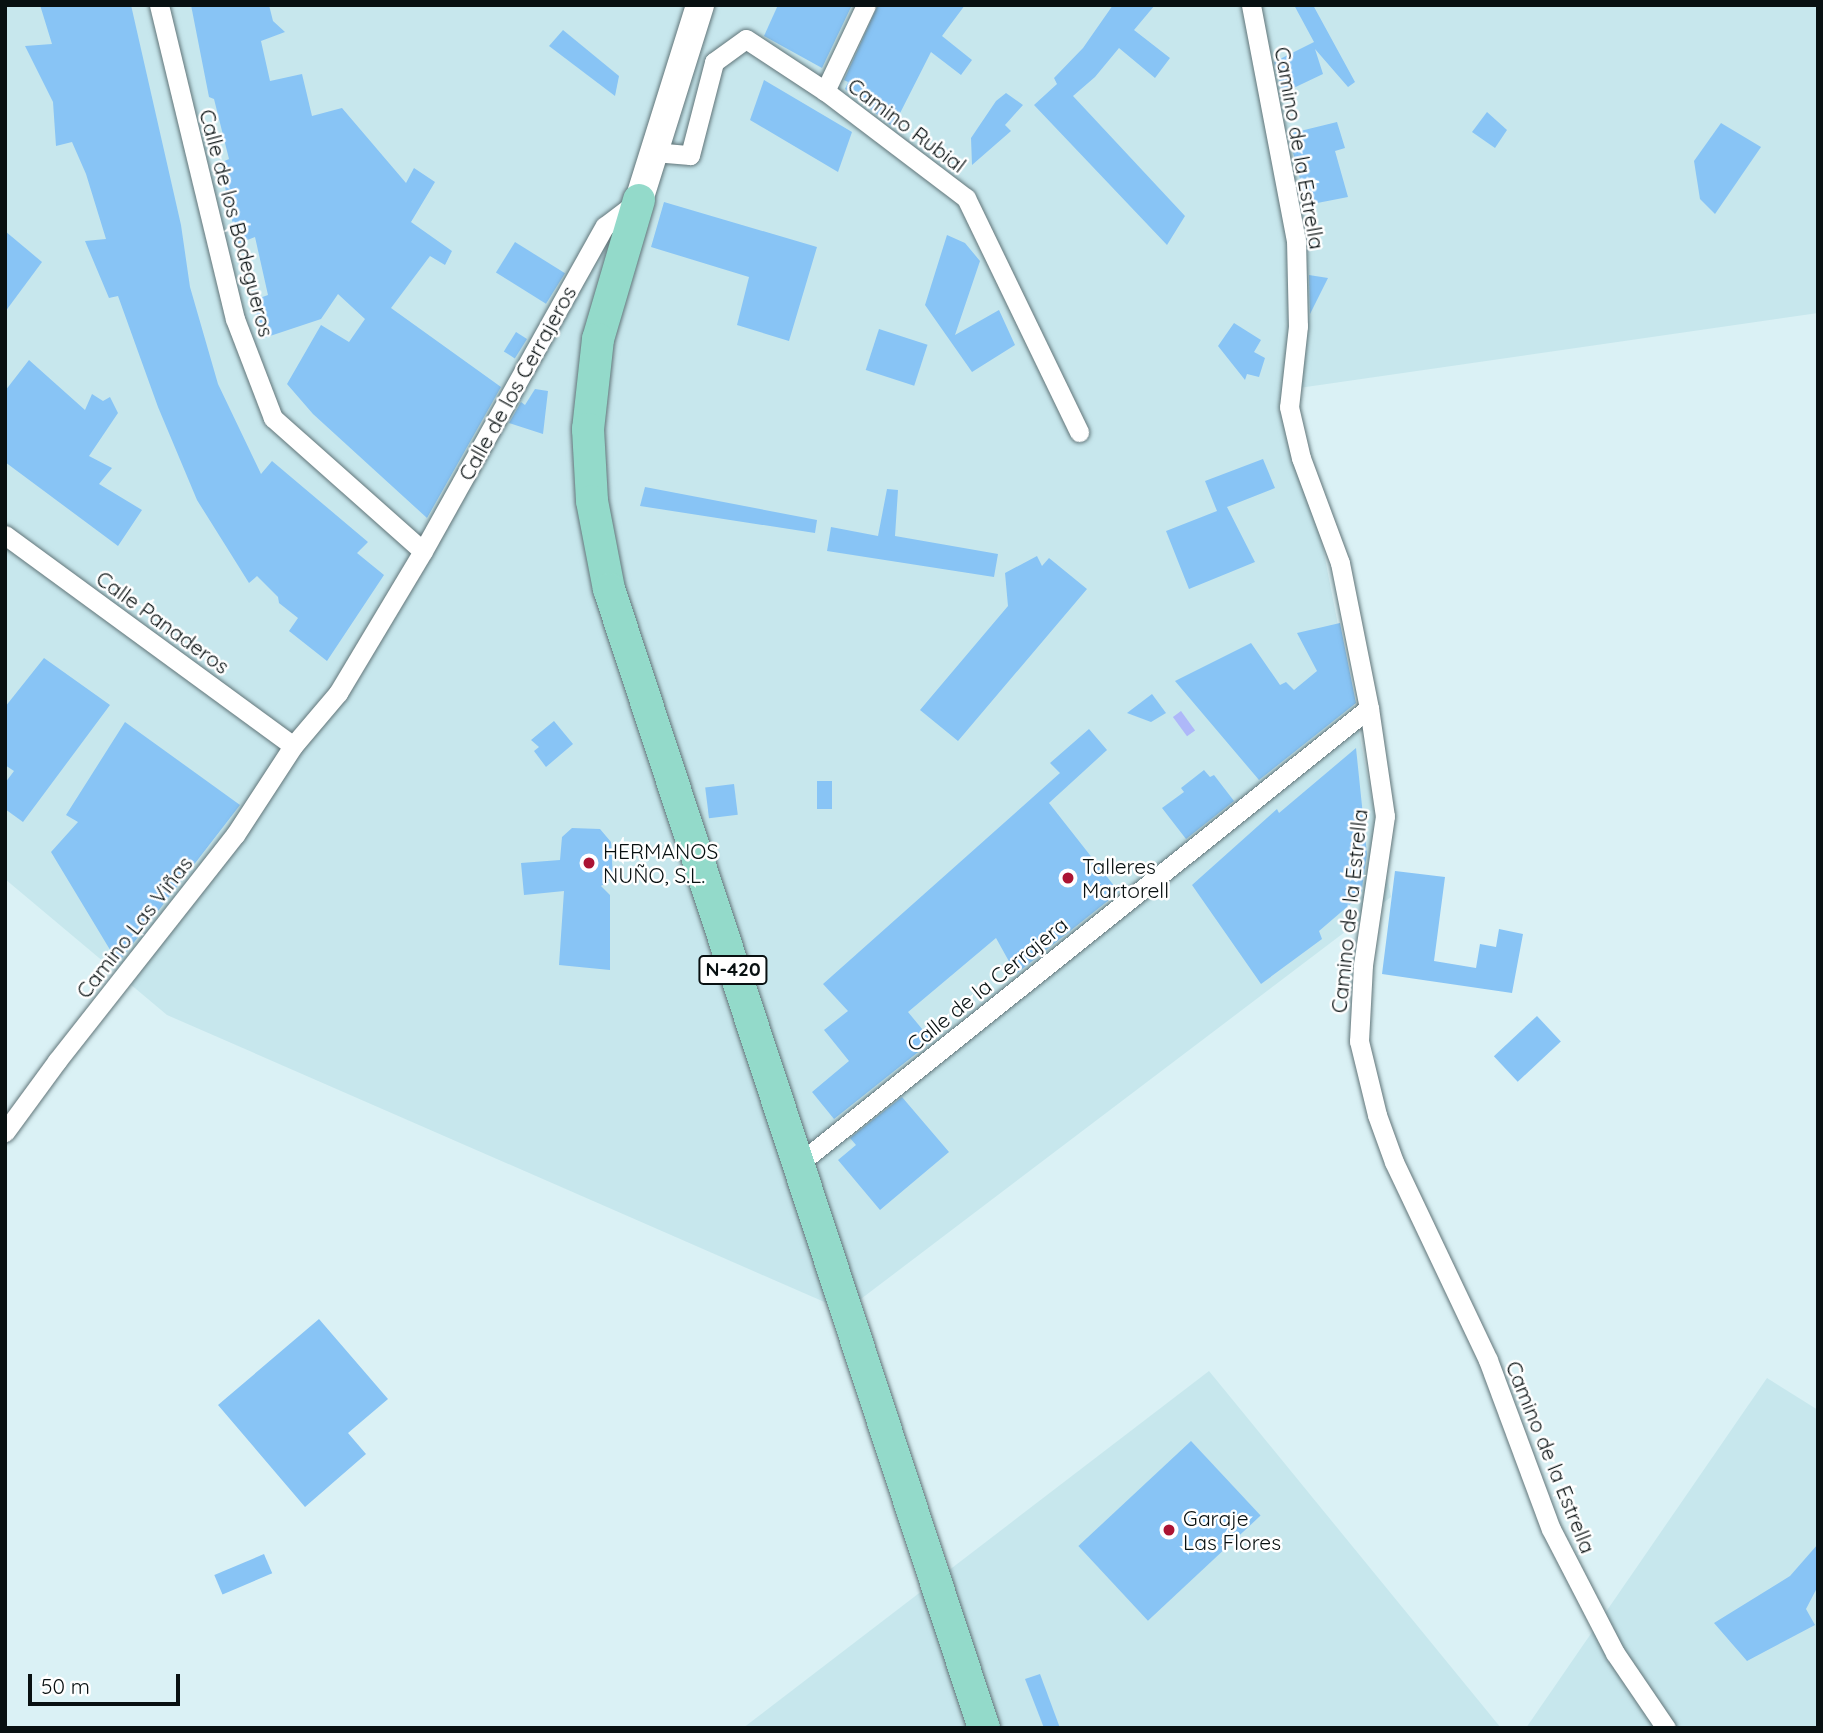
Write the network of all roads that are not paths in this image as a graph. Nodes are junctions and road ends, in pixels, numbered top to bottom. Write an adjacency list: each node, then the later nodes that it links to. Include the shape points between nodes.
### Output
1 (159, 5): 10 (street, Calle de los Bodegueros, via 235,319 273,418)
2 (700, 5): 6 (main road)
3 (866, 5): 5 (street)
4 (1251, 5): 11 (street, Camino de la Estrella, via 1296,240 1298,326 1289,407 1301,458 1340,563)
5 (825, 91): 6 (street, Camino Rubial, via 746,39 714,62 690,155); 8 (street, Camino Rubial, via 966,198)
6 (654, 152): 7 (main road)
7 (639, 200): 10 (street, Calle de los Cerrajeros, via 605,226); 14 (highway, N-420, via 598,339 588,429 592,501 609,589)
8 (1080, 432)
9 (5, 535): 12 (street, Calle Panaderos)
10 (424, 551): 12 (street, Calle de los Cerrajeros, via 338,693)
11 (1369, 708): 14 (street, Calle de la Cerrajera); 16 (street, Camino de la Estrella, via 1385,816 1363,965 1359,1041 1377,1115 1394,1162 1488,1360 1552,1529 1615,1653)
12 (293, 746): 13 (street, Camino Las Viñas, via 235,835)
13 (5, 1132)
14 (797, 1165): 15 (highway, N-420)
15 (984, 1728)
16 (1666, 1728)

